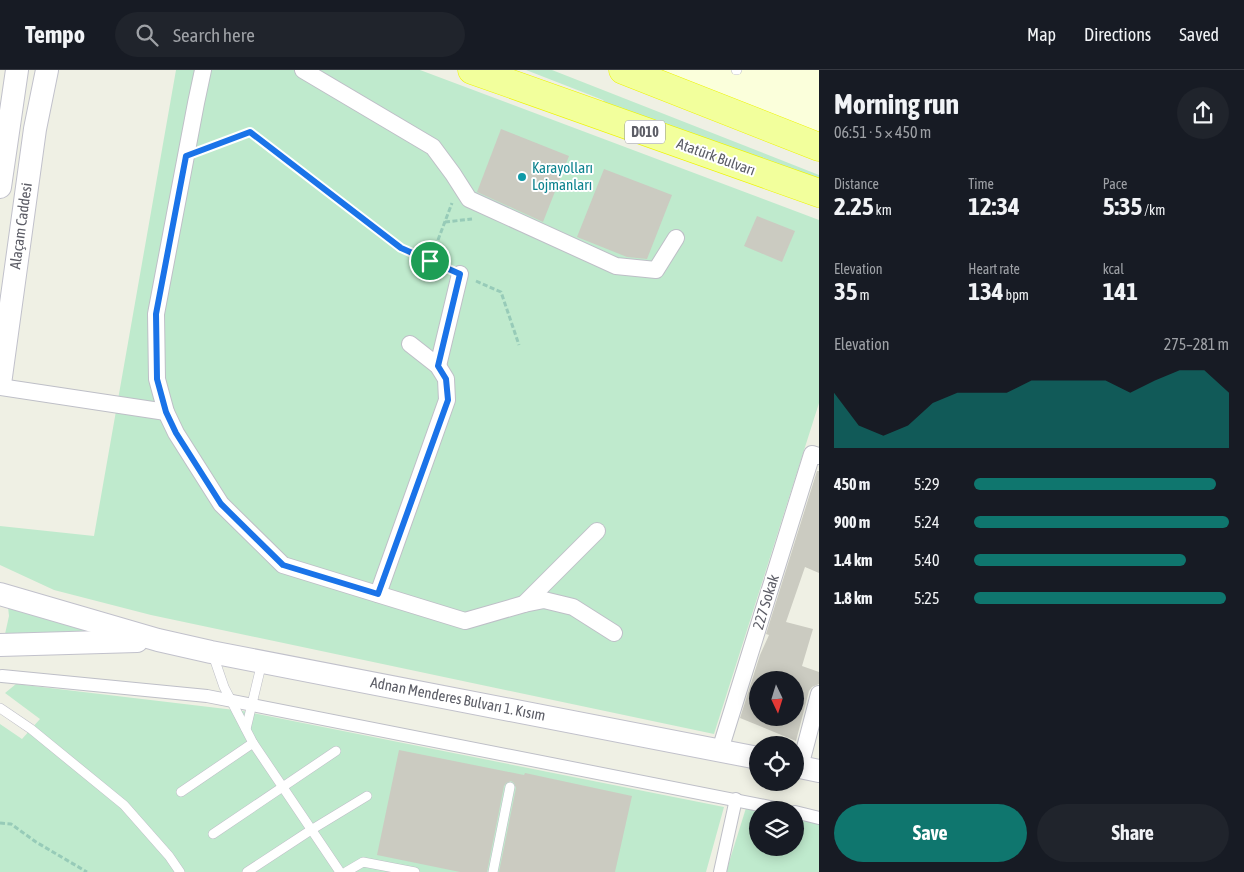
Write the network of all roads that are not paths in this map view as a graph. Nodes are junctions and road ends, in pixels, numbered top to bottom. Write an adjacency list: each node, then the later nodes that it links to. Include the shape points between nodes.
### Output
1 (17, 70): 8 (main road, Alaçam Caddesi)
2 (47, 70): 14 (main road, Alaçam Caddesi, via 35,129)
3 (203, 70): 15 (street, via 156,314 157,379)
4 (303, 70): 10 (street, via 433,147 469,199 616,266 656,270)
5 (472, 70): 9 (highway, Atatürk Bulvarı / D010)
6 (623, 70): 7 (highway)
7 (819, 147)
8 (0, 187)
9 (819, 193)
10 (676, 238)
11 (460, 274): 13 (street)
12 (410, 344): 13 (street)
13 (438, 366): 19 (street, via 446,379 448,400)
14 (0, 385): 15 (street)
15 (166, 412): 19 (street, via 221,504 283,565)
16 (816, 455): 33 (street, 227 Sokak)
17 (597, 531): 20 (street)
18 (0, 594): 22 (main road, Adnan Menderes Bulvarı 1. Kısım)
19 (378, 594): 20 (street, via 465,621)
20 (524, 604): 21 (street, via 544,600 573,607)
21 (614, 633)
22 (158, 640): 23 (main road, Adnan Menderes Bulvarı 1. Kısım); 24 (main road, Adnan Menderes Bulvarı 1. Kısım)
23 (0, 645)
24 (212, 652): 25 (main road, Adnan Menderes Bulvarı 1. Kısım); 28 (lane)
25 (262, 662): 29 (lane); 33 (main road, Adnan Menderes Bulvarı 1. Kısım)
26 (2, 676): 28 (street)
27 (819, 694): 36 (street)
28 (232, 701): 29 (street); 31 (lane)
29 (251, 705): 31 (lane); 41 (street)
30 (0, 708): 47 (lane, via 31,729 124,805)
31 (246, 729): 32 (lane)
32 (253, 743): 38 (lane); 39 (lane)
33 (720, 750): 35 (main road, Adnan Menderes Bulvarı 1. Kısım)
34 (336, 751): 38 (lane)
35 (749, 756)
36 (805, 768)
37 (510, 786): 52 (lane)
38 (282, 787): 45 (lane); 46 (lane)
39 (181, 792)
40 (367, 796): 45 (lane)
41 (736, 799): 42 (street); 53 (street)
42 (749, 802)
43 (804, 814): 44 (street)
44 (819, 818)
45 (311, 830): 48 (lane); 49 (lane)
46 (213, 834)
47 (180, 872)
48 (247, 872)
49 (340, 872)
50 (346, 872): 51 (lane, via 363,862)
51 (415, 872)
52 (493, 872)
53 (720, 872)

